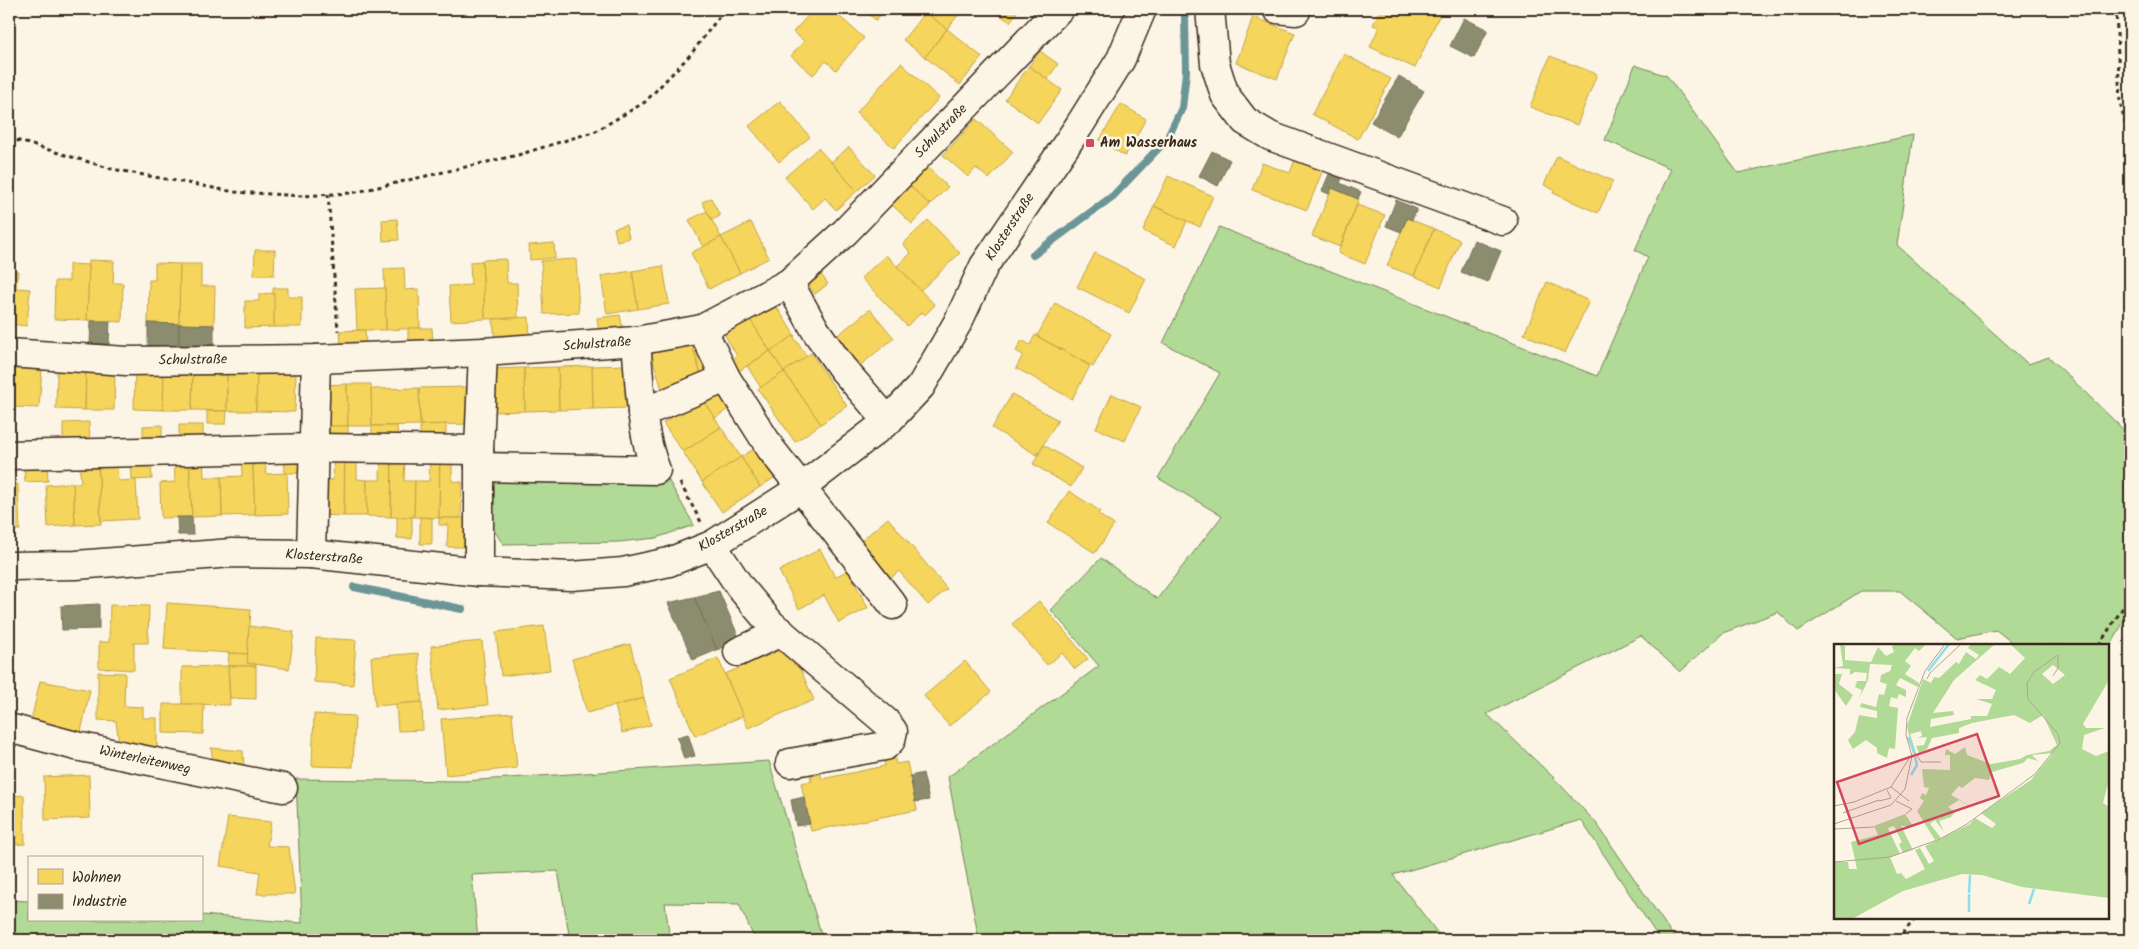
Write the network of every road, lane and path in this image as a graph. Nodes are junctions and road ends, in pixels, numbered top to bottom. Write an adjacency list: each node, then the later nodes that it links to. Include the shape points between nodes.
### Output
1 (725, 9): 8 (path, via 691,54 645,102 596,131 468,168 352,193)
2 (1059, 9): 10 (street, Schulstraße, via 845,232)
3 (1142, 9): 18 (street, Klosterstraße, via 1121,59 984,266 958,322 921,386)
4 (1210, 9): 9 (street, via 1214,64 1225,95 1245,121 1270,136)
5 (2116, 9): 7 (path, via 2120,103)
6 (9, 138): 8 (path, via 112,169 235,192 304,196)
7 (2130, 142)
8 (328, 194): 15 (path)
9 (1503, 221)
10 (789, 283): 11 (street, Schulstraße); 18 (street, via 842,368)
11 (702, 329): 12 (street, Schulstraße); 16 (street)
12 (636, 341): 13 (street, Schulstraße); 17 (street)
13 (483, 352): 15 (street, Schulstraße); 21 (street)
14 (9, 353): 15 (street, Schulstraße, via 126,361)
15 (328, 358): 19 (street)
16 (726, 378): 17 (street); 22 (street, via 771,449)
17 (642, 413): 21 (street, via 649,454 656,470)
18 (888, 421): 22 (street, Klosterstraße)
19 (314, 448): 20 (street); 21 (street); 24 (street)
20 (9, 455)
21 (479, 458): 26 (street)
22 (801, 488): 23 (street, Klosterstraße); 28 (street)
23 (712, 545): 26 (street, Klosterstraße, via 669,562 623,572 571,576); 29 (street, via 740,587)
24 (311, 554): 25 (street, Klosterstraße, via 232,553 76,565); 26 (street, Klosterstraße)
25 (9, 566)
26 (479, 572)
27 (2130, 603): 30 (path, via 2122,609)
28 (893, 605)
29 (781, 632): 31 (street); 33 (street, via 893,731 885,746)
30 (2100, 644)
31 (738, 652)
32 (9, 728): 34 (street, Winterleitenweg, via 76,746)
33 (790, 763)
34 (283, 788)
35 (1915, 919): 36 (path)
36 (1897, 940)

